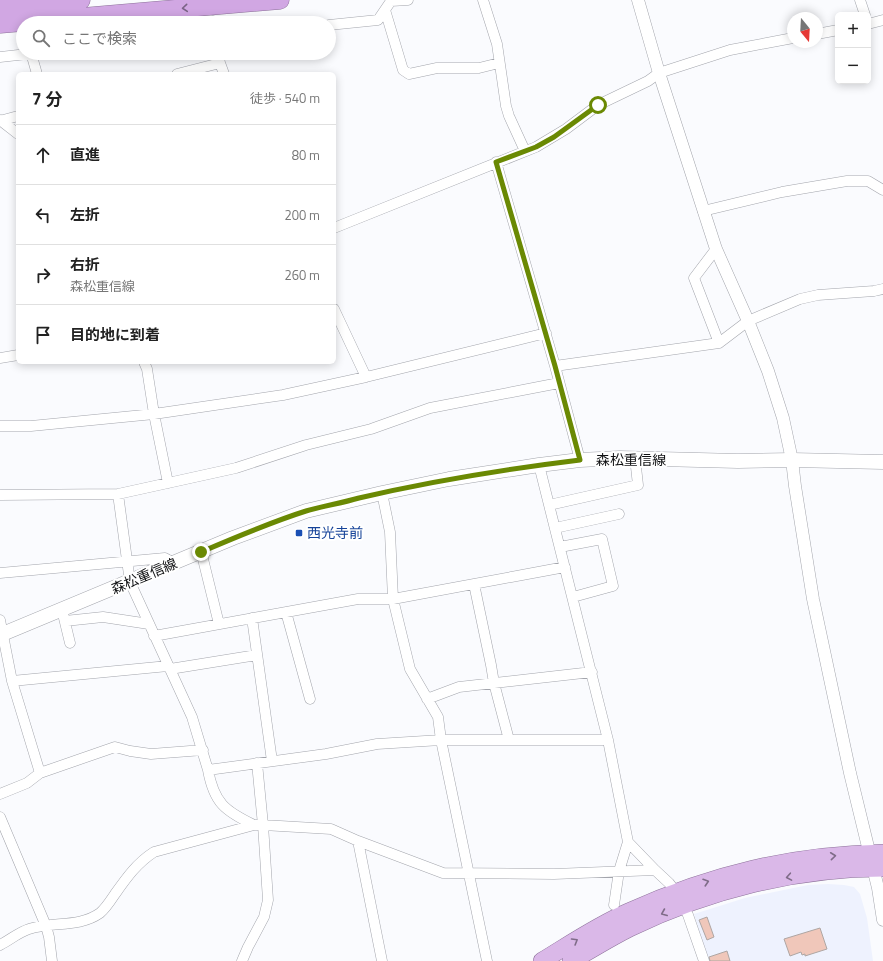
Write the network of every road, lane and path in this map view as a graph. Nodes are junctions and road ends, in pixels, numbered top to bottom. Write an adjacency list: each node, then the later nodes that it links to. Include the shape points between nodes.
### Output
1 (81, 0): 7 (highway)
2 (280, 0): 10 (highway, one-way to 10)
3 (408, 0): 8 (street, via 391,2)
4 (483, 0): 24 (street, via 495,36)
5 (638, 0): 28 (street)
6 (860, 0): 9 (street)
7 (0, 8)
8 (385, 10): 15 (street, via 378,20); 24 (street, via 403,70 409,74 438,68 479,68)
9 (864, 12)
10 (93, 16)
11 (883, 20): 13 (street)
12 (16, 23): 14 (highway, one-way to 14)
13 (871, 23)
14 (0, 24)
15 (336, 24)
16 (835, 31): 17 (street)
17 (823, 33)
18 (787, 39): 28 (street, via 730,50)
19 (16, 55): 20 (street)
20 (0, 57)
21 (33, 60): 25 (street)
22 (214, 60): 26 (street)
23 (220, 60): 27 (street)
24 (499, 63): 32 (street, via 507,111)
25 (36, 72)
26 (182, 72)
27 (223, 72)
28 (659, 73): 32 (street, via 598,105 554,137); 35 (street)
29 (16, 117): 30 (street)
30 (0, 121): 31 (street)
31 (16, 133)
32 (525, 151): 33 (street)
33 (496, 162): 36 (street); 41 (street)
34 (883, 190): 35 (street, via 868,181 847,181 782,192)
35 (703, 211): 37 (street)
36 (336, 227)
37 (716, 249): 40 (street); 42 (street, via 694,278)
38 (883, 289): 40 (street, via 800,299)
39 (336, 313): 47 (street)
40 (748, 322): 42 (street); 53 (street, via 781,411)
41 (546, 333): 46 (street); 47 (street)
42 (719, 343): 46 (street)
43 (16, 355): 44 (street)
44 (0, 358)
45 (145, 364): 49 (street)
46 (555, 366): 48 (street)
47 (366, 377): 49 (street, via 283,395)
48 (559, 383): 52 (street); 56 (street, via 430,408 371,429 306,445 236,468)
49 (154, 414): 50 (street, via 31,426); 56 (street)
50 (0, 426)
51 (635, 458): 52 (main road, 森松重信線); 53 (main road, 森松重信線); 60 (street, via 638,485)
52 (580, 460): 55 (main road, 森松重信線)
53 (792, 460): 54 (main road, 森松重信線); 102 (street, via 812,599 850,773)
54 (883, 462)
55 (538, 465): 57 (main road, 森松重信線); 60 (street)
56 (168, 483): 58 (street)
57 (382, 493): 64 (main road, 森松重信線, via 306,511); 72 (street, via 390,532)
58 (118, 494): 59 (street); 65 (street)
59 (0, 495)
60 (549, 505): 62 (street)
61 (619, 514): 62 (street)
62 (555, 528): 63 (street)
63 (560, 547): 67 (street); 71 (street, via 602,539 613,586)
64 (201, 552): 66 (main road, 森松重信線); 78 (street)
65 (127, 562): 66 (street, via 165,558); 68 (street); 69 (street)
66 (174, 563): 69 (main road, 森松重信線)
67 (565, 567): 70 (street); 71 (street)
68 (0, 573)
69 (130, 582): 74 (main road, 森松重信線); 77 (street)
70 (474, 584): 72 (street); 86 (street)
71 (573, 597): 84 (street)
72 (393, 599): 73 (street, via 358,599); 88 (street, via 410,670)
73 (286, 612): 75 (street); 87 (street)
74 (63, 615): 77 (street, via 103,617); 79 (main road, 森松重信線); 81 (street)
75 (252, 618): 78 (street); 82 (street)
76 (0, 620): 79 (street)
77 (149, 624): 80 (street)
78 (219, 624): 80 (street)
79 (2, 635): 85 (street)
80 (154, 636): 83 (street)
81 (70, 643)
82 (257, 655): 83 (street); 93 (street)
83 (169, 667): 85 (street); 92 (street, via 192,717)
84 (592, 672): 86 (street); 91 (street)
85 (12, 681): 96 (street)
86 (494, 683): 88 (street, via 459,687); 90 (street)
87 (310, 699)
88 (428, 699): 89 (street, via 438,717)
89 (441, 740): 90 (street); 93 (street, via 377,744); 105 (street)
90 (509, 740): 91 (street)
91 (608, 740): 101 (street)
92 (203, 750): 95 (street); 96 (street, via 151,754 115,747)
93 (272, 761): 94 (street)
94 (257, 763): 95 (street); 99 (street)
95 (208, 770): 99 (street, via 220,803 236,816)
96 (40, 773): 97 (street, via 28,783)
97 (0, 794)
98 (0, 818): 109 (street)
99 (259, 825): 100 (street, via 331,829); 109 (street, via 154,852 142,859 101,912 76,923); 112 (street, via 268,900 264,917)
100 (358, 841): 105 (street, via 444,873); 113 (street)
101 (628, 842): 103 (street); 104 (street)
102 (878, 864): 106 (highway, via 806,858 771,864 729,875); 108 (street, via 878,888)
103 (654, 870): 104 (street); 106 (street, via 669,883)
104 (619, 872): 105 (street); 107 (street)
105 (469, 873): 114 (street)
106 (680, 898): 115 (highway, one-way to 106, via 627,912); 116 (highway, one-way to 116); 117 (street)
107 (614, 905)
108 (883, 920)
109 (46, 926): 110 (street, via 29,929); 111 (street)
110 (0, 945)
111 (52, 961)
112 (242, 961)
113 (382, 961)
114 (487, 961)
115 (542, 961)
116 (573, 961)
117 (704, 961)

